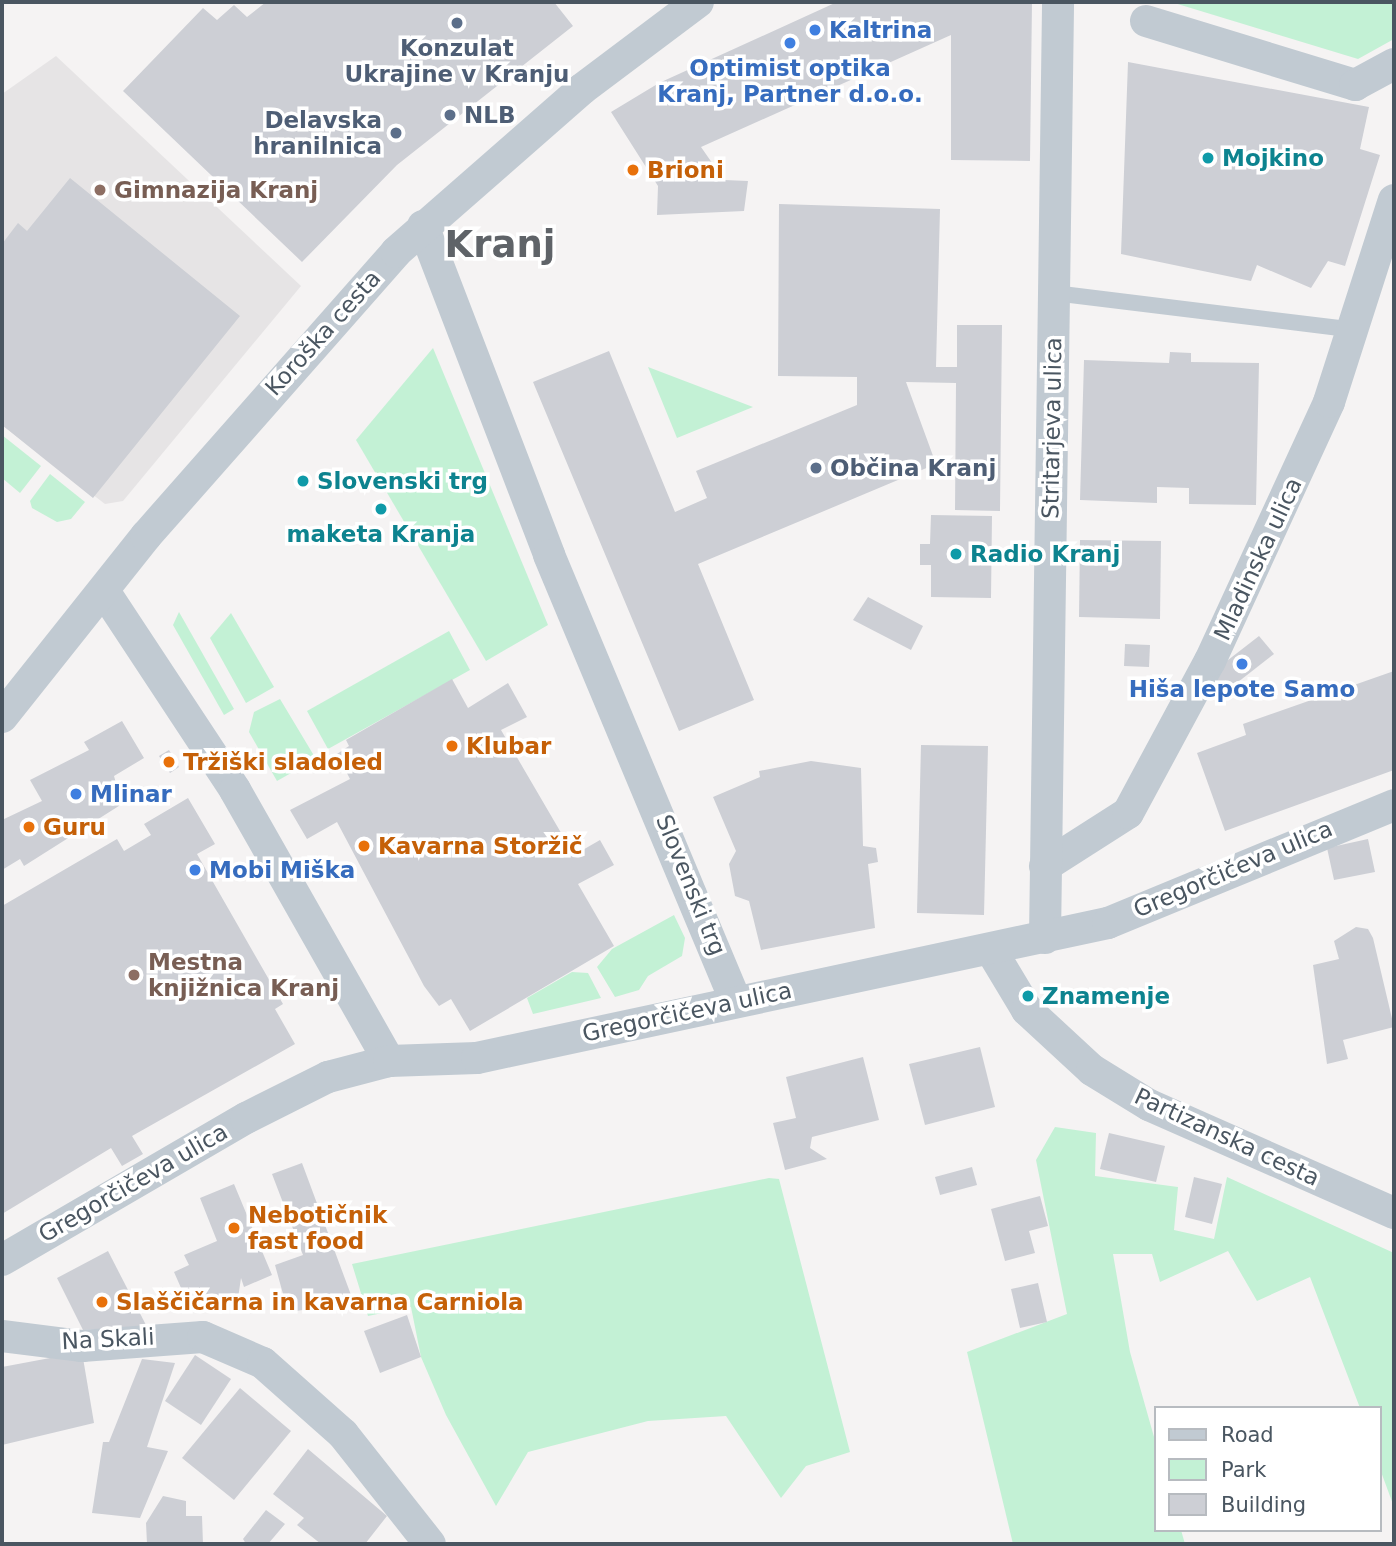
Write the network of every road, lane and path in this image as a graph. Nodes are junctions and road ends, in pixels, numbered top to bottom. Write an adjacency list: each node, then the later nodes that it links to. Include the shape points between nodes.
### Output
1 (698, 2): 6 (street, Koroška cesta, via 582,89)
2 (1058, 2): 7 (street, Stritarjeva ulica)
3 (1146, 21): 4 (street, via 1355,85)
4 (1394, 64)
5 (1394, 200): 8 (street, Mladinska ulica)
6 (423, 226): 9 (street, Koroška cesta, via 307,348); 15 (street, Slovenski trg, via 549,555 655,795)
7 (1054, 293): 8 (lane); 12 (street, Stritarjeva ulica)
8 (1354, 330): 12 (street, Mladinska ulica, via 1288,500 1128,813)
9 (104, 591): 10 (street, Koroška cesta); 16 (street, via 235,790)
10 (2, 717)
11 (1394, 805): 13 (street, Gregorčičeva ulica, via 1108,923)
12 (1045, 866): 13 (street, Stritarjeva ulica)
13 (1045, 938): 14 (street, Gregorčičeva ulica)
14 (990, 950): 15 (street, Gregorčičeva ulica); 17 (street, Partizanska cesta, via 1027,1010 1091,1070 1149,1105)
15 (736, 1001): 16 (street, Gregorčičeva ulica, via 477,1058)
16 (389, 1061): 18 (street, Gregorčičeva ulica, via 328,1077)
17 (1394, 1213)
18 (2, 1260)
19 (2, 1336): 20 (street, Na Skali, via 82,1346 203,1337 263,1363 343,1434)
20 (430, 1544)

